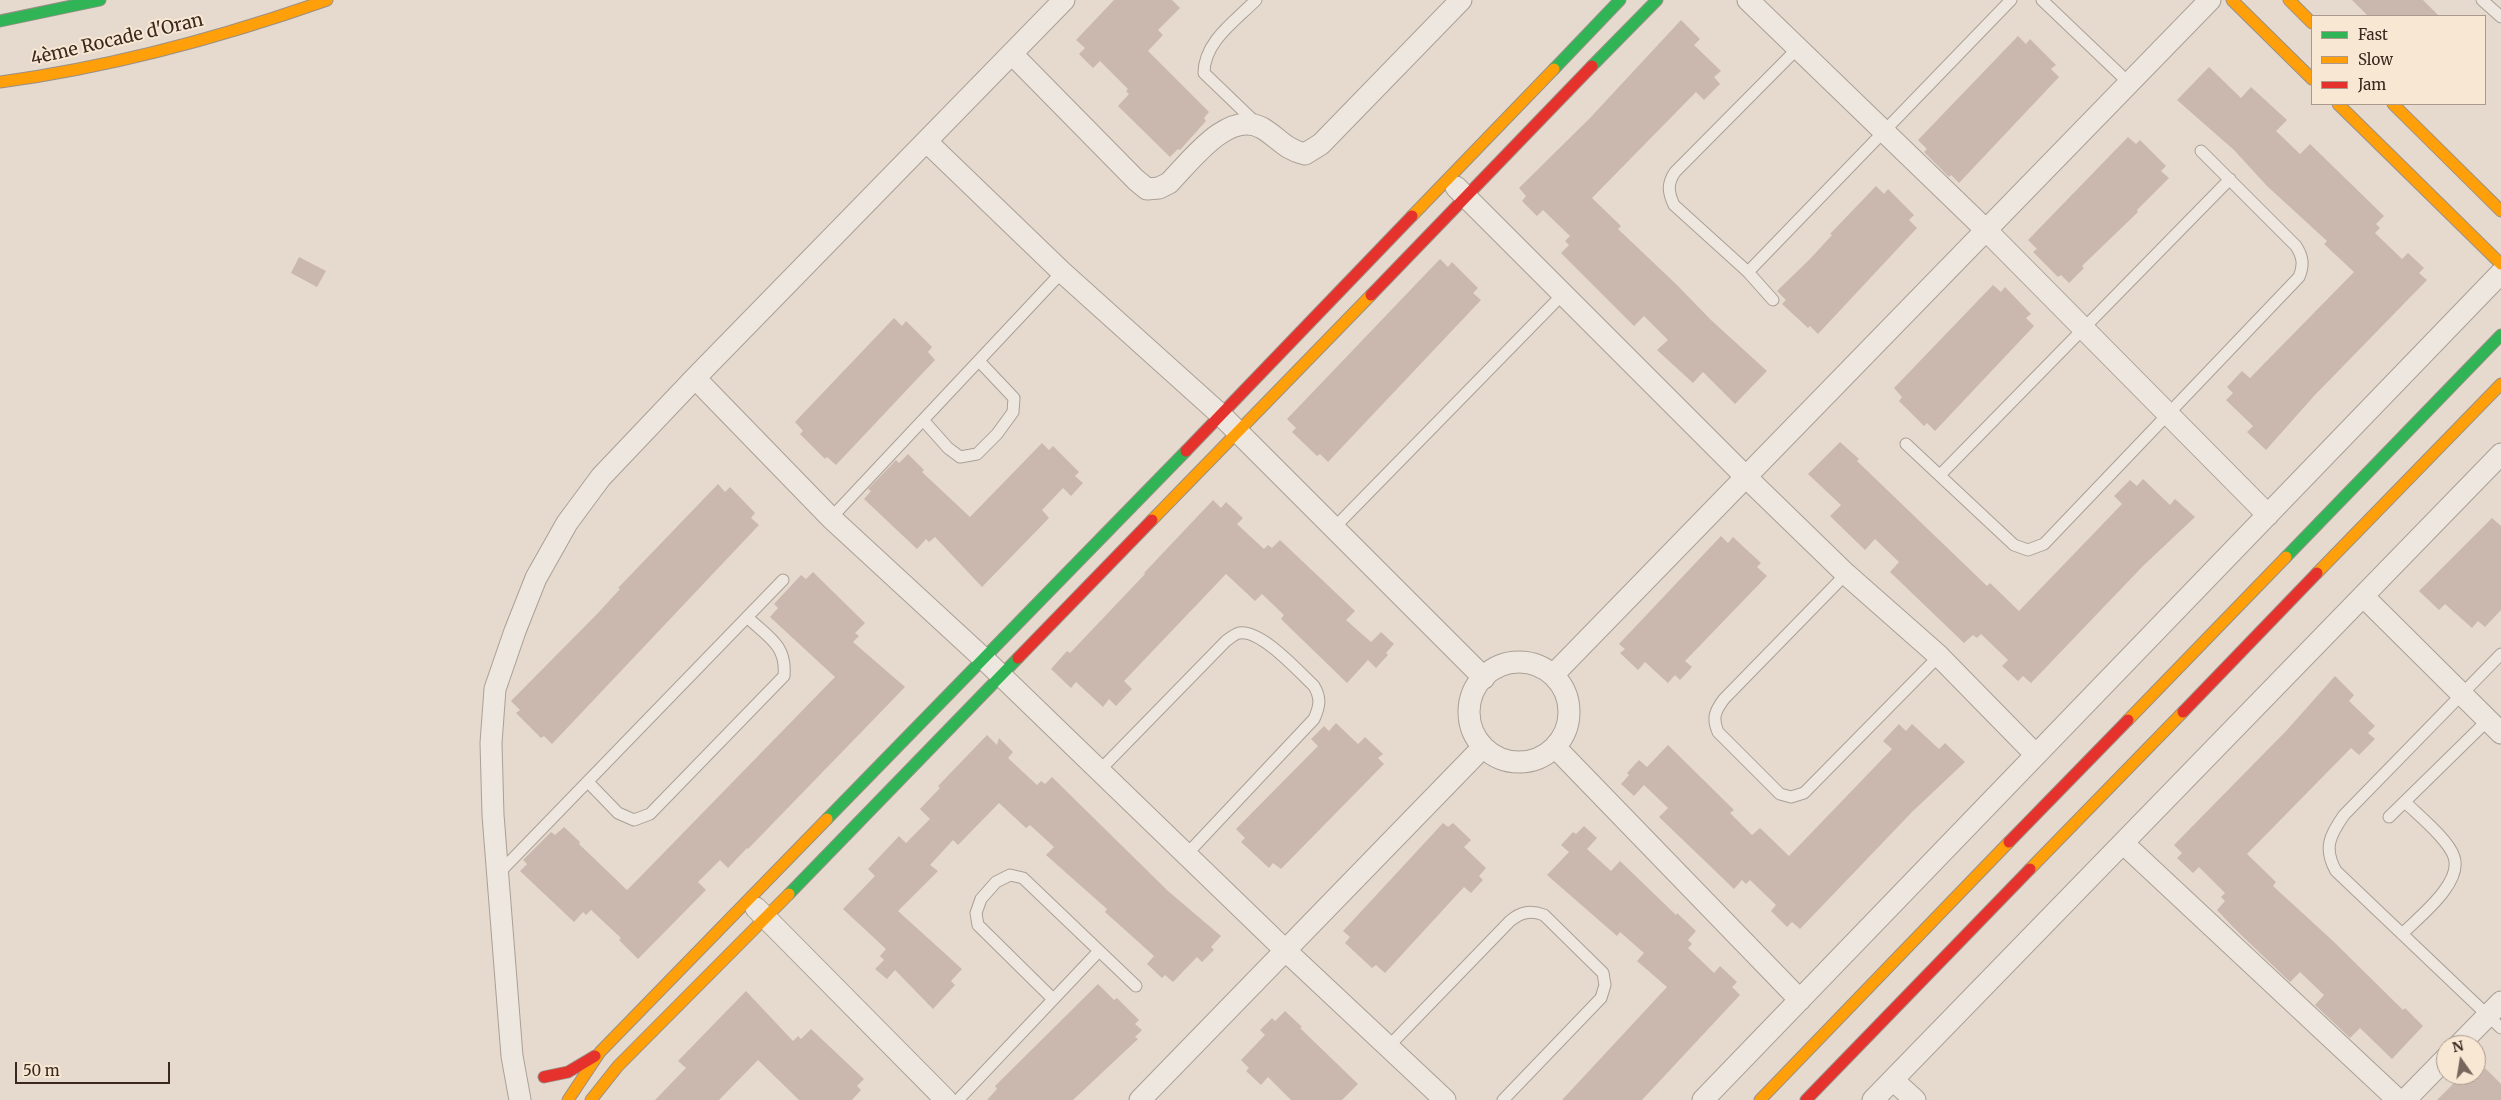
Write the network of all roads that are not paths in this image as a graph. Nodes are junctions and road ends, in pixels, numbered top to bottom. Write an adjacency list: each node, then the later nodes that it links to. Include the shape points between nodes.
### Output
1 (100, 0): 16 (main road)
2 (327, 0): 20 (main road, 4ème Rocade d'Oran, via 133,57)
3 (1064, 0): 19 (street)
4 (1256, 0): 27 (lane, via 1210,47 1204,60 1204,73)
5 (1461, 0): 27 (street, via 1321,144 1305,154 1290,151)
6 (1620, 0): 31 (main road)
7 (1657, 0): 33 (main road)
8 (1748, 0): 18 (street)
9 (2011, 0): 28 (lane)
10 (2042, 0): 23 (lane)
11 (2210, 0): 23 (street)
12 (2232, 0): 21 (main road)
13 (2289, 0): 17 (main road)
14 (2482, 0): 15 (lane)
15 (2501, 17)
16 (0, 21)
17 (2311, 22)
18 (1798, 48): 28 (street); 38 (lane, via 1670,180 1668,193 1674,205)
19 (1012, 54): 27 (street, via 1147,189 1169,183 1228,128 1244,124); 29 (street)
20 (30, 78): 22 (main road, 4ème Rocade d'Oran); 24 (main road)
21 (2311, 78)
22 (0, 82)
23 (2129, 83): 35 (street)
24 (0, 88)
25 (2339, 105): 36 (main road)
26 (2394, 105): 34 (main road)
27 (1261, 128)
28 (1884, 132): 35 (street); 38 (lane)
29 (927, 142): 37 (street); 45 (street)
30 (2200, 151): 32 (lane)
31 (1447, 180): 33 (street); 48 (main road)
32 (2230, 180): 42 (lane); 47 (lane, via 2296,246 2302,255 2303,267 2299,277)
33 (1465, 196): 40 (street); 50 (main road)
34 (2501, 211)
35 (1986, 230): 42 (street); 54 (street)
36 (2501, 264)
37 (1062, 272): 44 (lane); 48 (street)
38 (1748, 272): 41 (lane)
39 (2501, 274): 55 (street)
40 (1562, 295): 54 (street); 57 (lane)
41 (1773, 300)
42 (2083, 328): 47 (street); 53 (lane)
43 (2501, 335): 104 (main road)
44 (979, 361): 49 (lane); 49 (lane, via 1014,398 1013,412 997,434 977,454 960,457)
45 (695, 378): 56 (street); 79 (street, via 601,477 567,523 536,578 514,631 495,689 491,743)
46 (2501, 384): 105 (main road)
47 (2167, 414): 53 (lane, via 2044,544 2028,550 2014,545); 55 (street)
48 (1221, 416): 50 (street); 64 (main road)
49 (923, 420): 56 (lane)
50 (1237, 432): 57 (street); 66 (main road)
51 (1906, 444): 53 (lane)
52 (2501, 454): 60 (street)
53 (1940, 475)
54 (1745, 476): 58 (street); 65 (street)
55 (2268, 515): 72 (street)
56 (832, 518): 64 (street)
57 (1334, 528): 67 (street)
58 (1846, 574): 63 (street); 63 (lane, via 1716,710 1714,721 1718,732 1780,794 1792,797 1804,793)
59 (783, 580): 61 (lane)
60 (2364, 596): 68 (street); 77 (street)
61 (747, 617): 74 (lane); 74 (lane, via 780,648 785,661 784,676 650,814 634,820 618,813)
62 (2501, 654): 68 (lane)
63 (1939, 656): 72 (street)
64 (984, 658): 66 (street); 80 (main road)
65 (1553, 675): 67 (street, via 1539,666 1522,662 1505,664); 71 (street, via 1569,702 1569,718)
66 (1001, 676): 73 (street); 81 (main road)
67 (1484, 678): 70 (street, via 1471,699 1469,716 1473,733)
68 (2463, 695): 69 (street); 82 (lane, via 2344,815 2333,831 2329,846 2329,858 2336,871)
69 (2494, 726): 75 (lane)
70 (1483, 747): 71 (street, via 1511,762 1527,762 1542,757); 83 (street)
71 (1555, 747): 87 (street)
72 (2036, 755): 87 (street)
73 (1099, 771): 78 (street); 78 (lane, via 1226,641 1239,633 1262,639 1314,686 1320,708 1314,719)
74 (588, 782): 79 (lane)
75 (2405, 802): 76 (lane); 82 (lane, via 2445,843 2454,856 2456,870 2449,885)
76 (2390, 817)
77 (2123, 843): 95 (street); 108 (street)
78 (1186, 854): 83 (street)
79 (499, 873): 92 (street)
80 (748, 900): 81 (street); 91 (main road)
81 (766, 918): 96 (main road, via 618,1066); 98 (street)
82 (2402, 934): 88 (lane)
83 (1285, 950): 90 (street); 100 (street)
84 (1099, 951): 85 (lane); 86 (lane); 86 (lane, via 1023,878 1010,875 996,882 981,899 976,913 978,925)
85 (1136, 986)
86 (1053, 999): 99 (lane)
87 (1800, 1000): 103 (street)
88 (2496, 1015): 89 (street)
89 (2471, 1035)
90 (1388, 1047): 101 (street); 102 (lane, via 1514,918 1532,911 1544,915 1603,973 1605,985 1601,998)
91 (600, 1052): 94 (main road, via 574,1069); 96 (main road)
92 (512, 1056): 94 (street); 97 (street)
93 (2436, 1068): 109 (street)
94 (544, 1077): 96 (street)
95 (1893, 1080): 106 (street); 107 (street)
96 (578, 1098)
97 (520, 1100)
98 (946, 1100)
99 (958, 1100)
100 (1140, 1100)
101 (1445, 1100)
102 (1503, 1100)
103 (1703, 1100)
104 (1760, 1100)
105 (1806, 1100)
106 (1874, 1100)
107 (1914, 1100)
108 (2398, 1100)
109 (2405, 1100)

